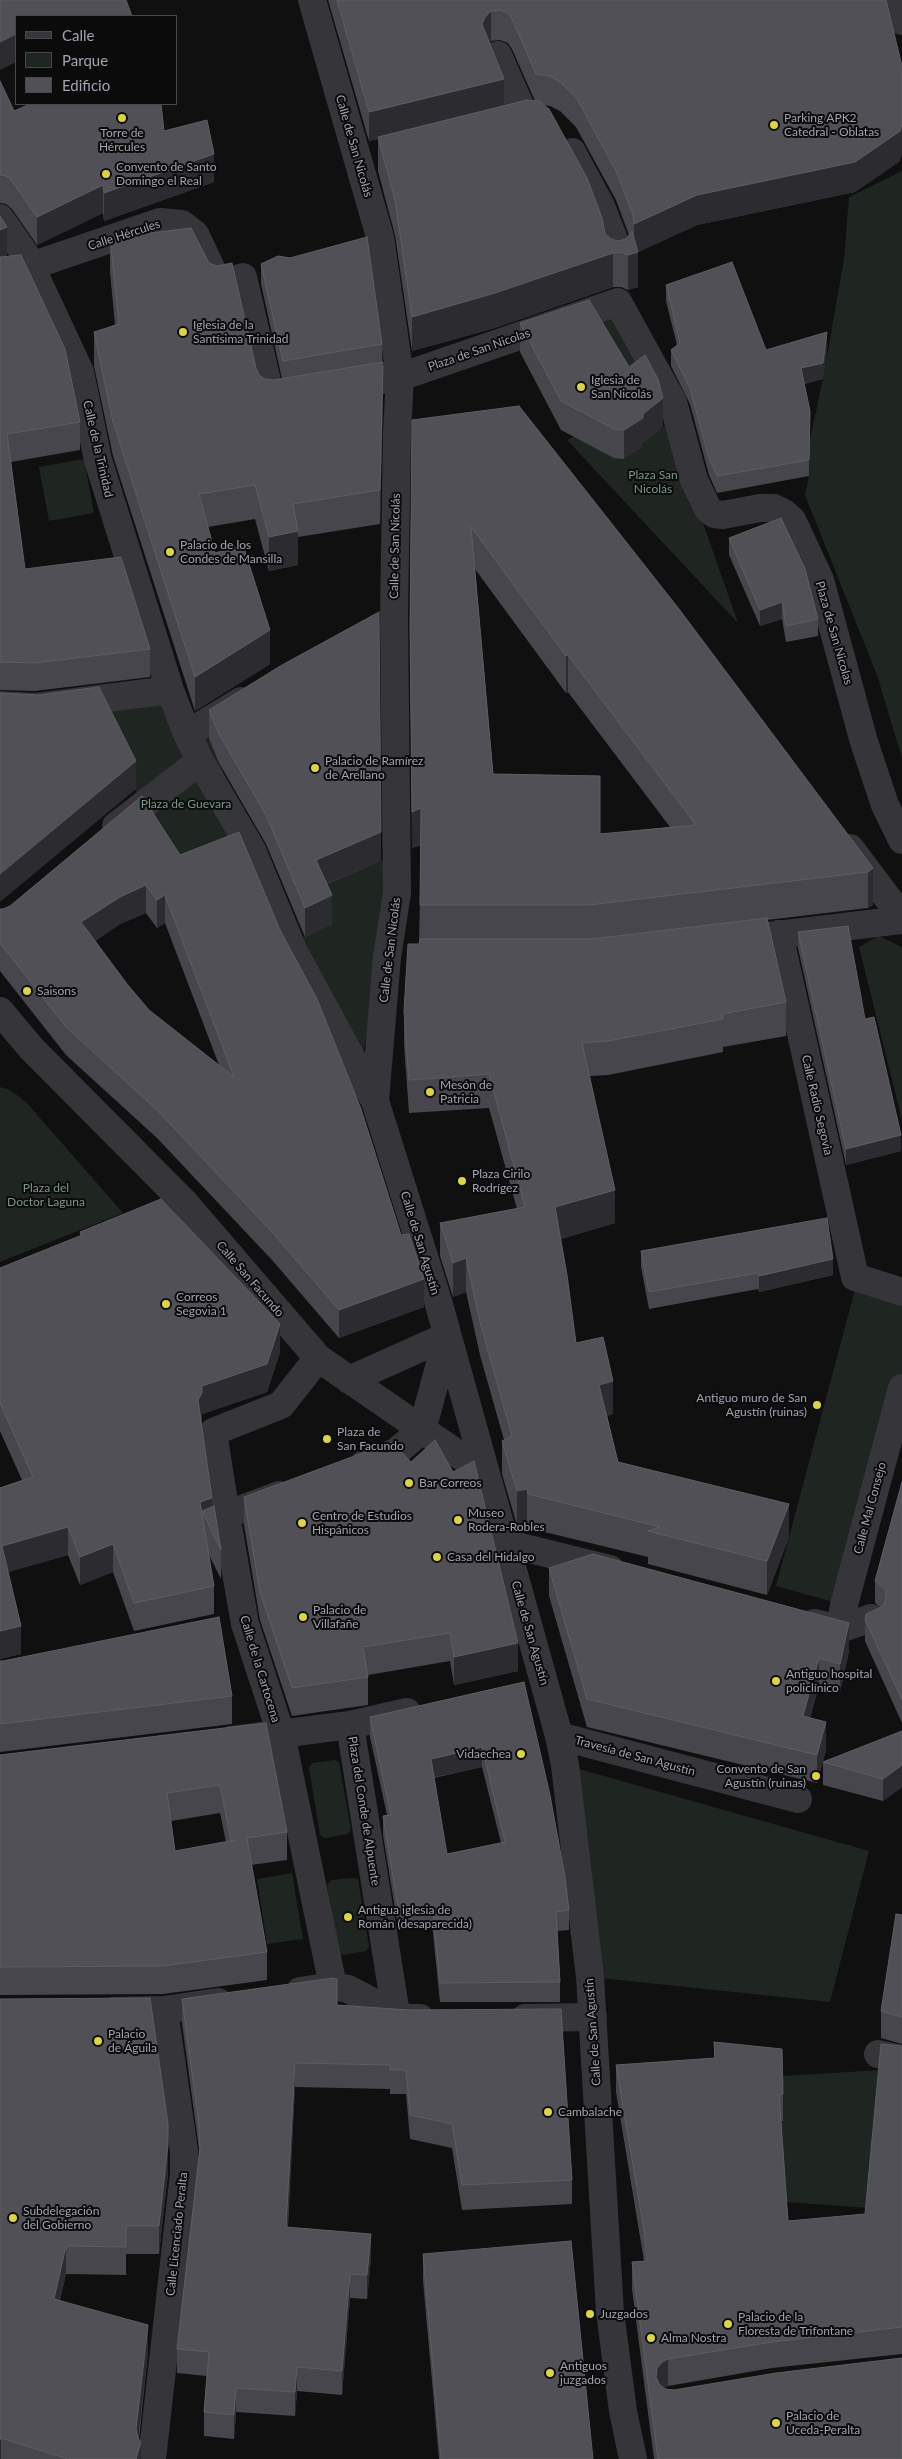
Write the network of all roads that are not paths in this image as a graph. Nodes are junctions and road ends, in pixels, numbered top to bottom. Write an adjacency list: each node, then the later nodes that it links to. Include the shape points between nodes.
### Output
1 (312, 0): 8 (street, Calle de San Nicolás)
2 (897, 0): 3 (street)
3 (902, 21)
4 (498, 55): 5 (street)
5 (544, 124): 6 (street); 12 (street, via 601,206 618,250)
6 (498, 126)
7 (386, 153): 8 (street)
8 (358, 160): 10 (street, Calle de San Nicolás)
9 (0, 218): 13 (street, Calle de la Trinidad)
10 (380, 237): 11 (street); 15 (street, Calle de San Nicolás)
11 (354, 244)
12 (618, 260)
13 (31, 266): 14 (street, Calle Hércules, via 168,221 182,224 195,234 220,285); 20 (street, Calle de la Trinidad, via 80,372 98,460)
14 (243, 277): 15 (street, Plaza de San Nicolas, via 271,399)
15 (400, 377): 17 (street, Calle de San Nicolás); 26 (street, Plaza de San Nicolas, via 618,298 674,402 694,480 708,509 723,515 774,508 792,520 820,580 864,742 885,805)
16 (427, 432): 17 (street)
17 (397, 433): 18 (street, Calle de San Nicolás)
18 (394, 616): 19 (street); 31 (street, Calle de San Nicolás, via 397,893)
19 (368, 629)
20 (170, 690): 22 (street, via 36,707); 23 (street)
21 (258, 690): 23 (street)
22 (0, 705)
23 (187, 734): 24 (street)
24 (200, 761): 27 (street); 34 (street, Calle de San Agustín, via 252,850 294,952)
25 (838, 831): 28 (street)
26 (902, 840)
27 (95, 842)
28 (902, 918): 29 (street)
29 (779, 934): 30 (street); 37 (street, Calle Radio Segovia, via 855,1276)
30 (713, 942)
31 (387, 957): 32 (street); 34 (street, Calle de San Nicolás)
32 (416, 957)
33 (0, 1011): 35 (street, via 31,1048)
34 (375, 1101): 38 (street, Calle de San Agustín, via 417,1229)
35 (183, 1201): 36 (street); 39 (street, Calle San Facundo)
36 (156, 1212)
37 (902, 1292)
38 (447, 1336): 40 (street); 42 (street); 44 (street, Calle de San Agustín)
39 (318, 1358): 40 (street); 46 (street, via 281,1405 214,1432)
40 (349, 1380): 42 (street)
41 (902, 1388): 51 (street, Calle Mal Consejo)
42 (422, 1430): 43 (street, via 396,1452); 44 (street)
43 (342, 1472)
44 (484, 1472): 47 (street, Calle de San Agustín)
45 (306, 1485): 46 (street)
46 (226, 1515): 54 (street, Calle de la Cartocena, via 235,1626)
47 (505, 1543): 48 (street); 55 (street, Calle de San Agustín, via 533,1683)
48 (637, 1577)
49 (787, 1616): 51 (street)
50 (871, 1618): 51 (street)
51 (840, 1628)
52 (427, 1707): 53 (street)
53 (350, 1725): 54 (street, Plaza del Conde de Alpuente); 63 (street, Plaza del Conde de Alpuente)
54 (281, 1734): 56 (street, Plaza del Conde de Alpuente); 58 (street)
55 (559, 1736): 57 (street, Travesía de San Agustín); 64 (street, Calle de San Agustín)
56 (203, 1743)
57 (798, 1799)
58 (333, 1986): 59 (street); 63 (street)
59 (277, 1994)
60 (239, 1999): 61 (street)
61 (164, 2010): 62 (street); 67 (street, Calle Licenciado Peralta, via 184,2151 184,2174)
62 (94, 2011)
63 (396, 2014): 65 (street, via 408,2018)
64 (593, 2017): 66 (street); 68 (street, Calle de San Agustín, via 610,2312)
65 (449, 2018)
66 (498, 2018)
67 (152, 2459)
68 (633, 2459)

